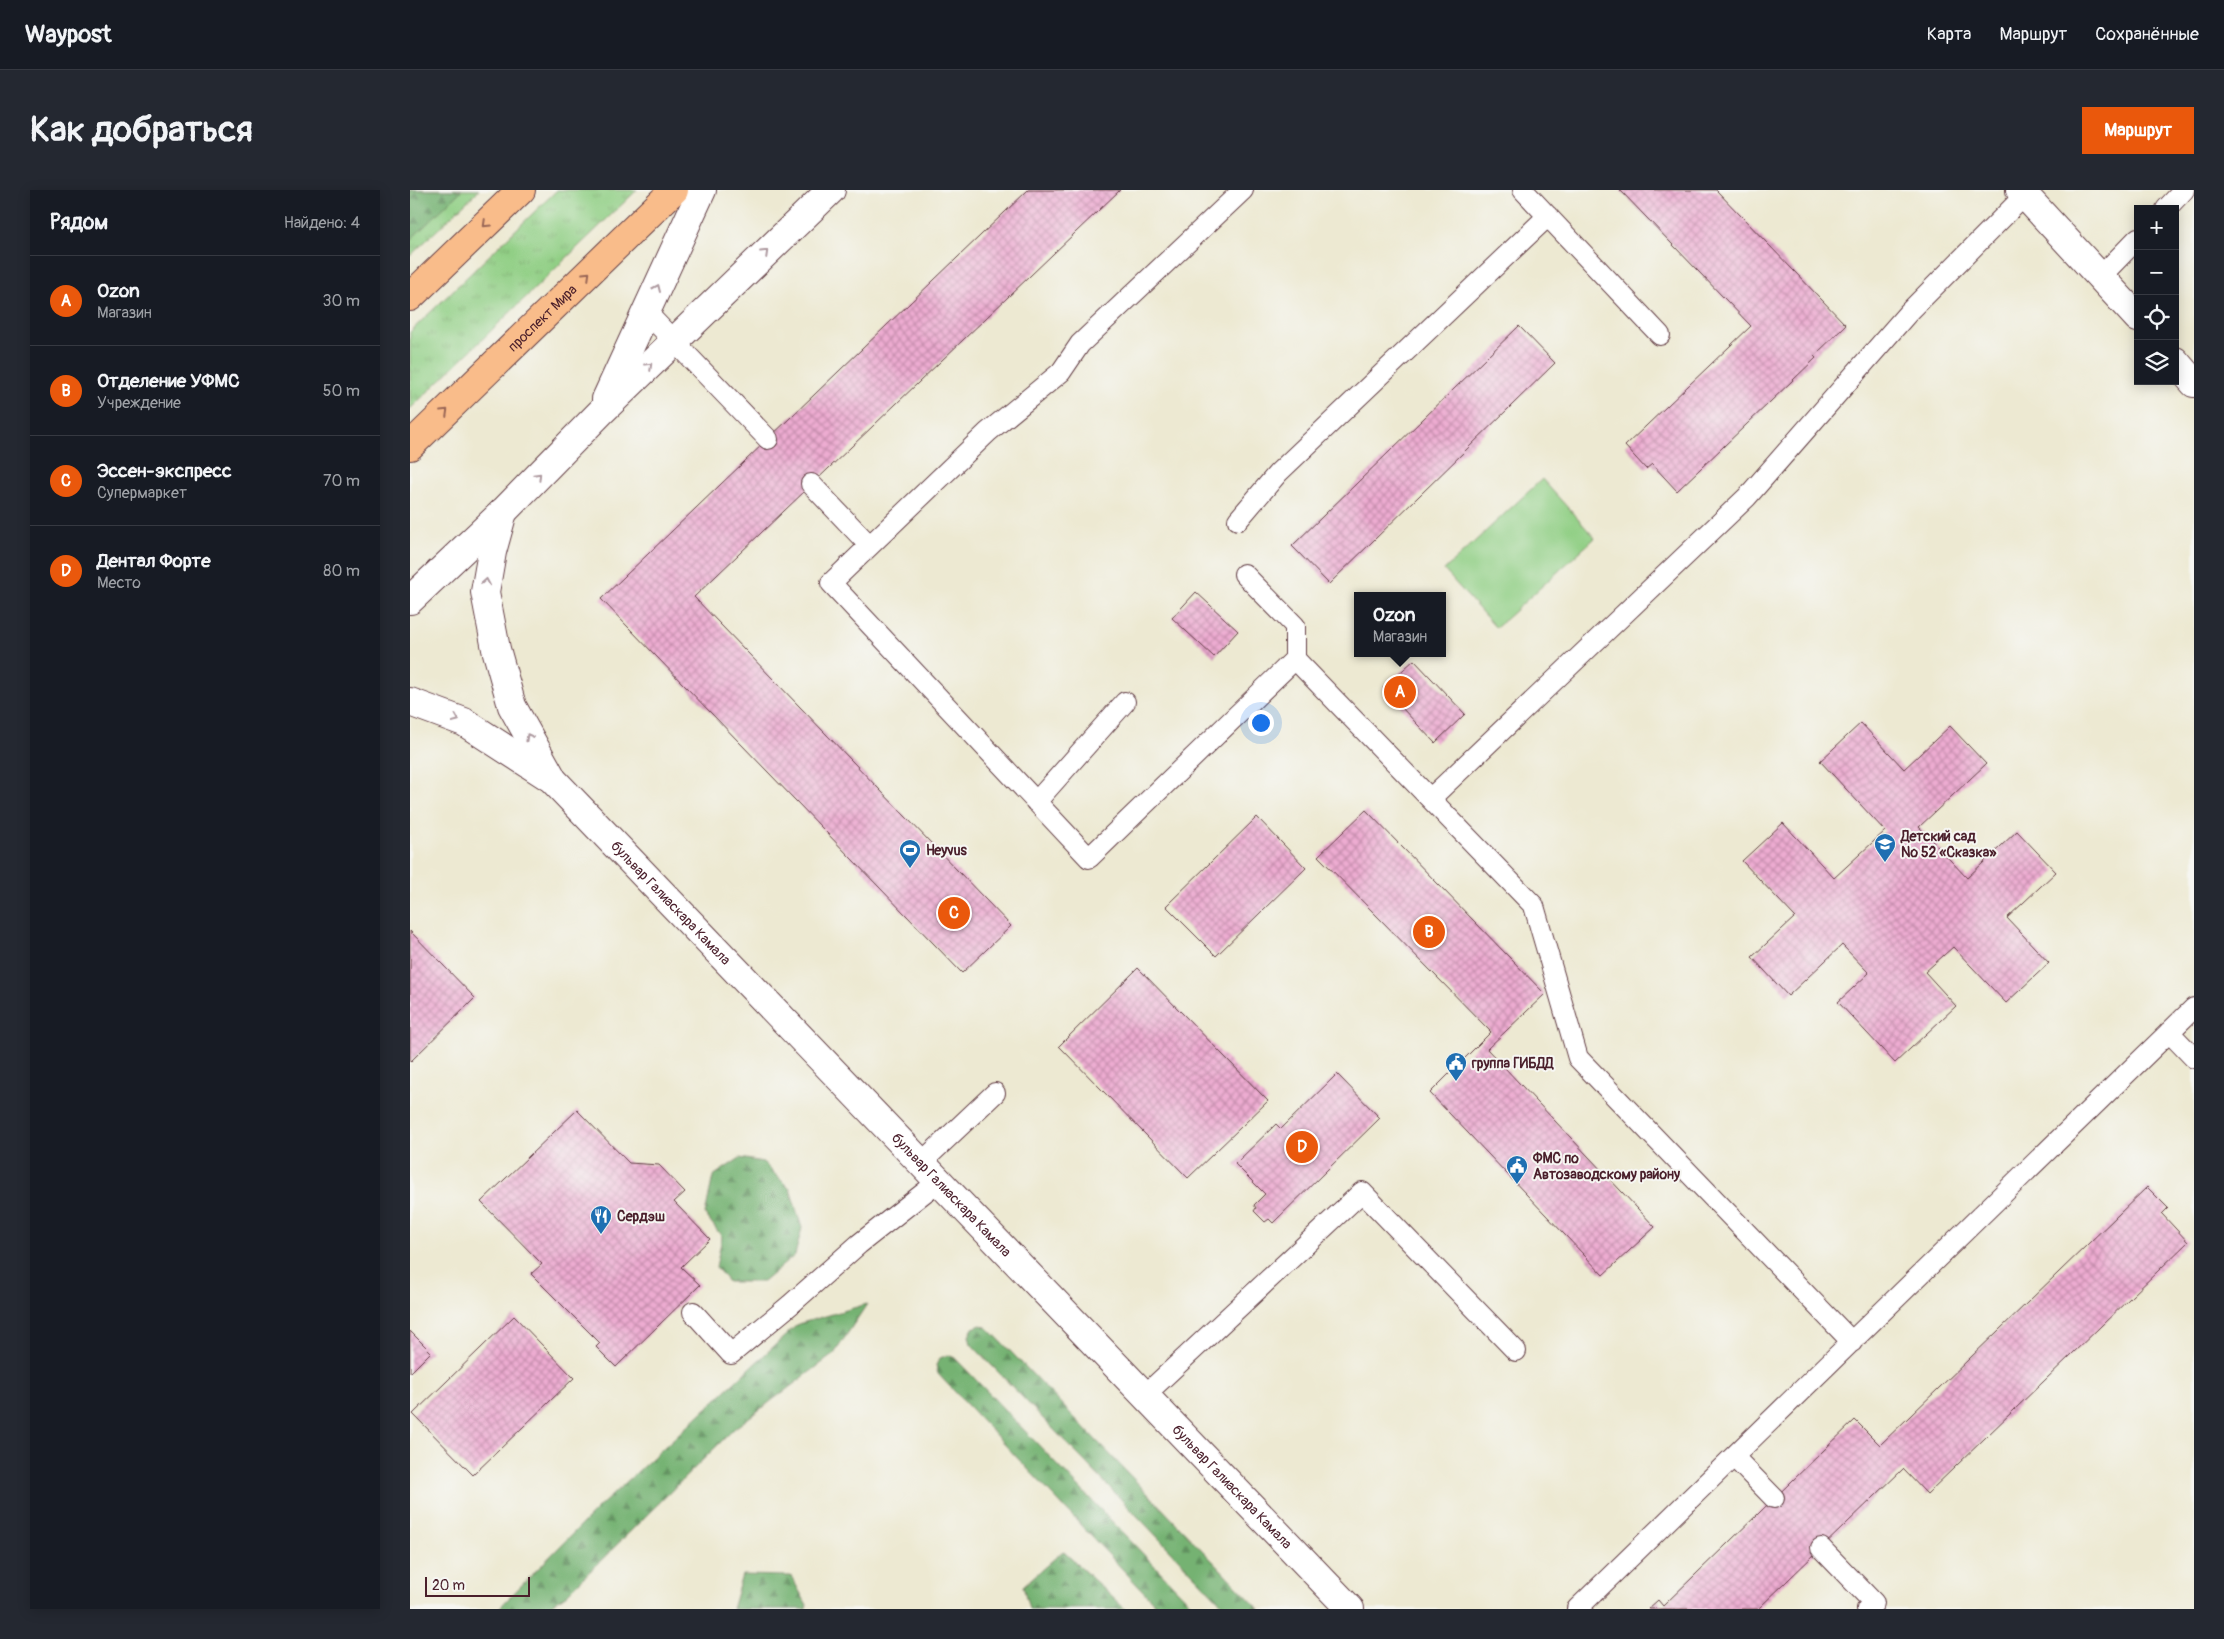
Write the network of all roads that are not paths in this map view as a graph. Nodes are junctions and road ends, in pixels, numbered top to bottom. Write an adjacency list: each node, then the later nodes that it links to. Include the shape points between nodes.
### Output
1 (521, 190): 13 (main road, one-way to 13)
2 (674, 190): 22 (main road, проспект Мира, one-way to 2)
3 (702, 190): 14 (street, one-way to 3)
4 (831, 190): 17 (street, one-way to 4)
5 (1243, 190): 26 (lane, via 1080,344 1061,372 988,432)
6 (1524, 190): 10 (lane)
7 (2184, 190): 9 (lane)
8 (2023, 193): 12 (street); 33 (lane, via 1908,313 1747,497)
9 (2170, 205)
10 (1548, 216): 16 (lane); 25 (lane, via 1278,473)
11 (2134, 242): 12 (lane)
12 (2101, 276): 15 (street)
13 (410, 297)
14 (646, 312): 17 (lane); 20 (street)
15 (2134, 313)
16 (1660, 335)
17 (675, 341): 20 (street, one-way to 17); 21 (lane)
18 (2179, 366): 19 (street)
19 (2194, 383)
20 (601, 412): 24 (street, one-way to 20)
21 (768, 439)
22 (410, 446)
23 (811, 484): 26 (lane)
24 (504, 511): 28 (street); 32 (street, one-way to 24, via 512,706 485,592)
25 (1238, 520)
26 (869, 545): 34 (lane, via 830,582)
27 (1244, 574): 29 (lane, via 1295,626)
28 (410, 600)
29 (1295, 659): 33 (lane); 34 (lane, via 1089,858)
30 (410, 702): 32 (street, one-way to 32, via 464,722)
31 (1125, 702): 34 (lane)
32 (552, 779): 39 (street, бульвар Галиаскара Камала)
33 (1432, 798): 41 (lane, via 1534,906 1578,1058)
34 (1036, 802)
35 (2194, 1008): 36 (lane)
36 (2170, 1032): 37 (lane); 41 (lane)
37 (2194, 1058)
38 (995, 1093): 39 (lane)
39 (930, 1172): 40 (lane, via 859,1244 731,1354); 43 (street, бульвар Галиаскара Камала)
40 (693, 1312)
41 (1852, 1342): 44 (lane)
42 (1516, 1351): 43 (lane, via 1362,1192)
43 (1145, 1395): 47 (street, бульвар Галиаскара Камала)
44 (1734, 1456): 45 (lane); 48 (lane)
45 (1774, 1498)
46 (1821, 1548): 49 (lane, via 1874,1603)
47 (1350, 1609)
48 (1577, 1609)
49 (1867, 1609)

